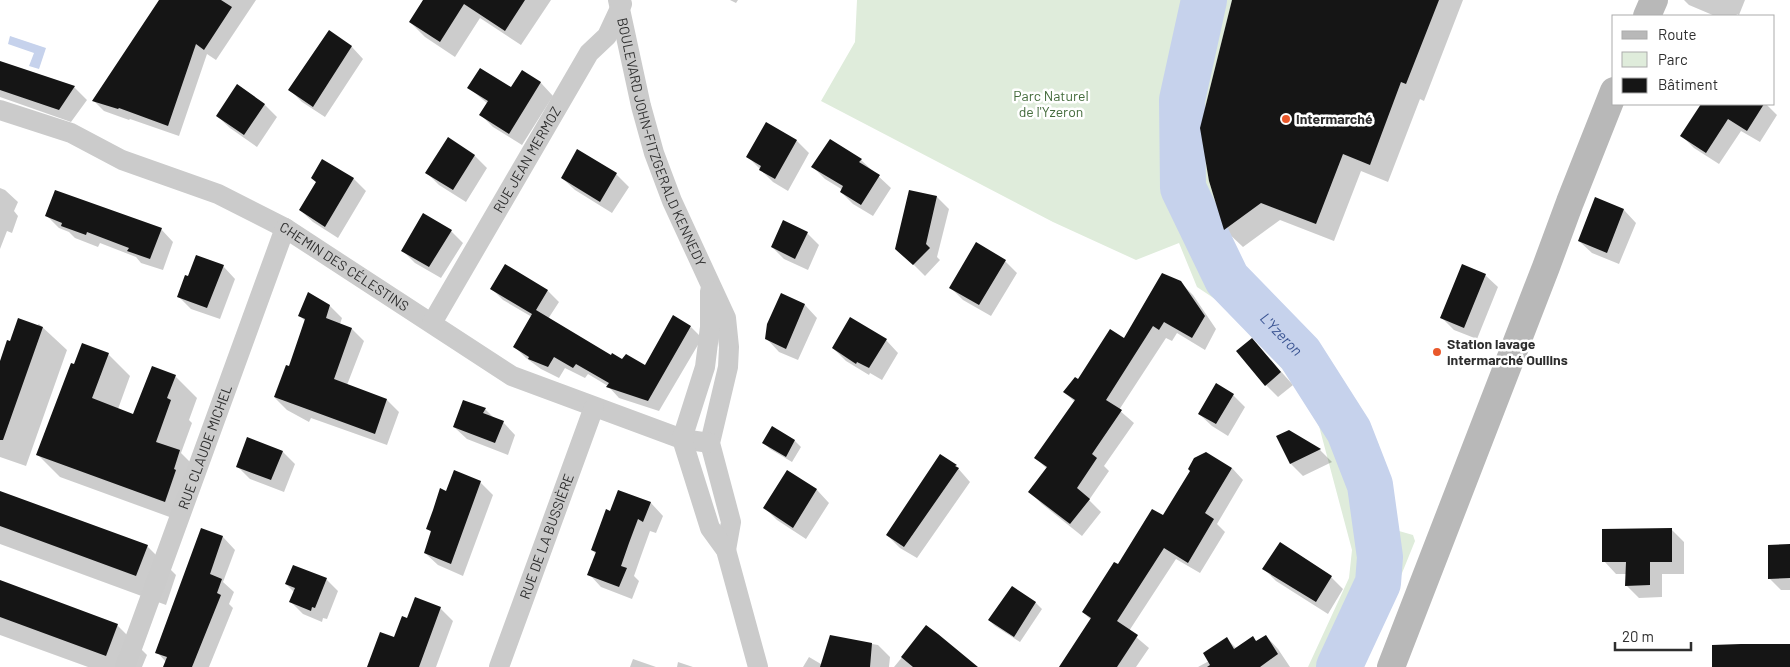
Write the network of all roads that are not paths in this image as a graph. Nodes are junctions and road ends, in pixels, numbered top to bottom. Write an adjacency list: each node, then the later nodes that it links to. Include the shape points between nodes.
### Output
1 (1654, 0): 3 (main road)
2 (621, 2): 7 (street, BOULEVARD JOHN-FITZGERALD KENNEDY, via 641,106 654,153 672,201); 8 (street, RUE JEAN MERMOZ, via 607,36 589,53)
3 (1647, 15)
4 (1612, 96): 16 (main road)
5 (0, 110): 6 (street, CHEMIN DES CÉLESTINS, via 71,134 122,160 218,194)
6 (284, 228): 8 (street, CHEMIN DES CÉLESTINS); 13 (street, RUE CLAUDE MICHEL)
7 (710, 282): 10 (street, BOULEVARD JOHN-FITZGERALD KENNEDY, via 710,327 705,367); 11 (street, BOULEVARD JOHN-FITZGERALD KENNEDY, via 726,318 729,347 728,368)
8 (432, 323): 9 (street, CHEMIN DES CÉLESTINS, via 512,376)
9 (594, 407): 10 (street, CHEMIN DES CÉLESTINS); 14 (street, RUE DE LA BUSSIÈRE)
10 (682, 439): 11 (street, CHEMIN DES CÉLESTINS); 12 (street, via 710,528)
11 (710, 443): 12 (street, via 731,522)
12 (726, 550): 15 (street)
13 (125, 667)
14 (499, 667)
15 (758, 667)
16 (1391, 667)

